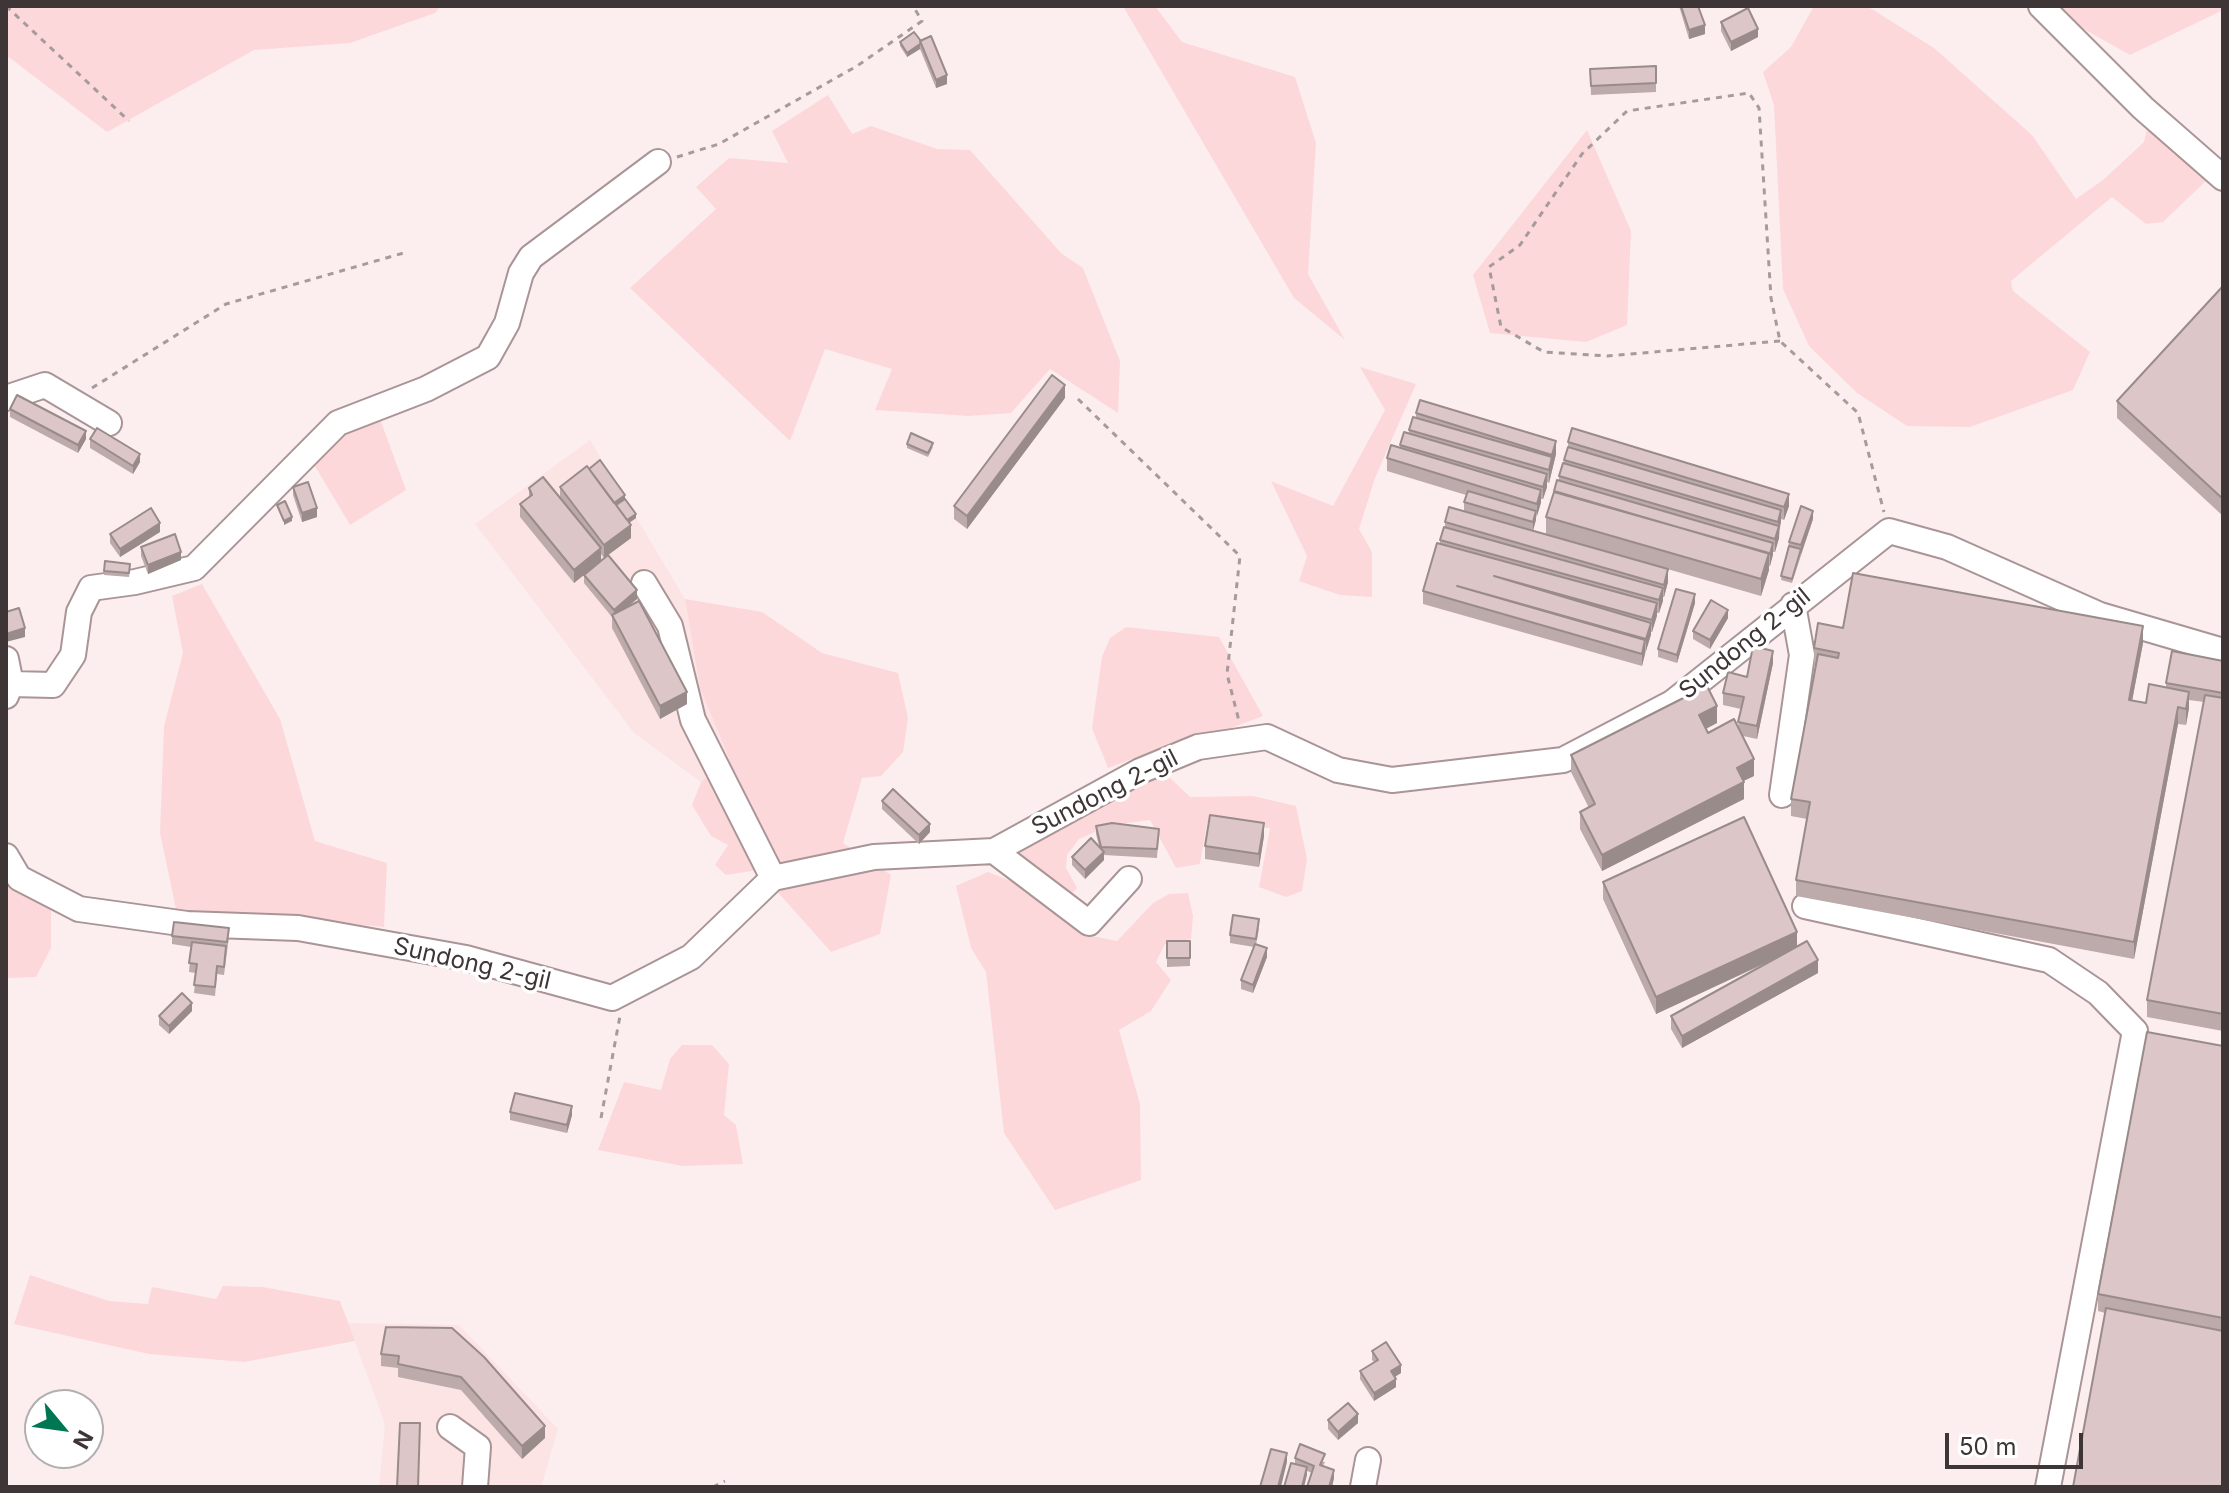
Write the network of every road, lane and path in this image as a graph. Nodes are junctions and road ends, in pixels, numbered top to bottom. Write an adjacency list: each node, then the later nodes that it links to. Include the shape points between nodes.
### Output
1 (6, 6): 4 (path)
2 (913, 6): 5 (path, via 922,21 857,66 719,144)
3 (2041, 6): 6 (street, via 2143,108)
4 (129, 121)
5 (658, 162): 18 (street, via 531,257 507,323 488,357 426,389 338,423 194,568 91,588 79,612 73,655 53,685)
6 (2223, 178)
7 (407, 252): 11 (path, via 226,304)
8 (1780, 341): 8 (path, via 1771,298 1759,108 1749,93 1627,111 1582,154 1520,245 1489,267 1501,327 1544,352 1607,356); 13 (path, via 1858,413)
9 (6, 398): 11 (street, via 45,385)
10 (1078, 399): 19 (path, via 1240,556 1227,674)
11 (72, 401): 12 (street)
12 (109, 423)
13 (1889, 531): 15 (street, Sundong 2-gil); 16 (street, via 1947,547 2100,615)
14 (644, 583): 23 (street, via 670,626 693,720)
15 (1793, 605): 19 (street, Sundong 2-gil, via 1672,703 1563,760 1392,780 1338,770 1267,737); 20 (street, via 1802,655)
16 (2223, 651)
17 (6, 659): 18 (street)
18 (9, 690)
19 (1244, 740): 21 (street, Sundong 2-gil, via 1198,747 1140,771)
20 (1782, 795)
21 (994, 851): 23 (street, Sundong 2-gil, via 874,857); 24 (street, via 1089,923)
22 (6, 856): 26 (street, Sundong 2-gil, via 19,878 79,909 187,924 298,928 466,958 612,998)
23 (773, 878): 26 (street, Sundong 2-gil, via 691,957)
24 (1129, 879)
25 (1805, 906): 34 (street, via 2049,960 2098,993 2135,1031)
26 (624, 992): 27 (path)
27 (601, 1118)
28 (450, 1427): 31 (street, via 478,1447)
29 (1368, 1460): 33 (street)
30 (725, 1481): 32 (path)
31 (475, 1487)
32 (713, 1487)
33 (1363, 1487)
34 (2048, 1487)

